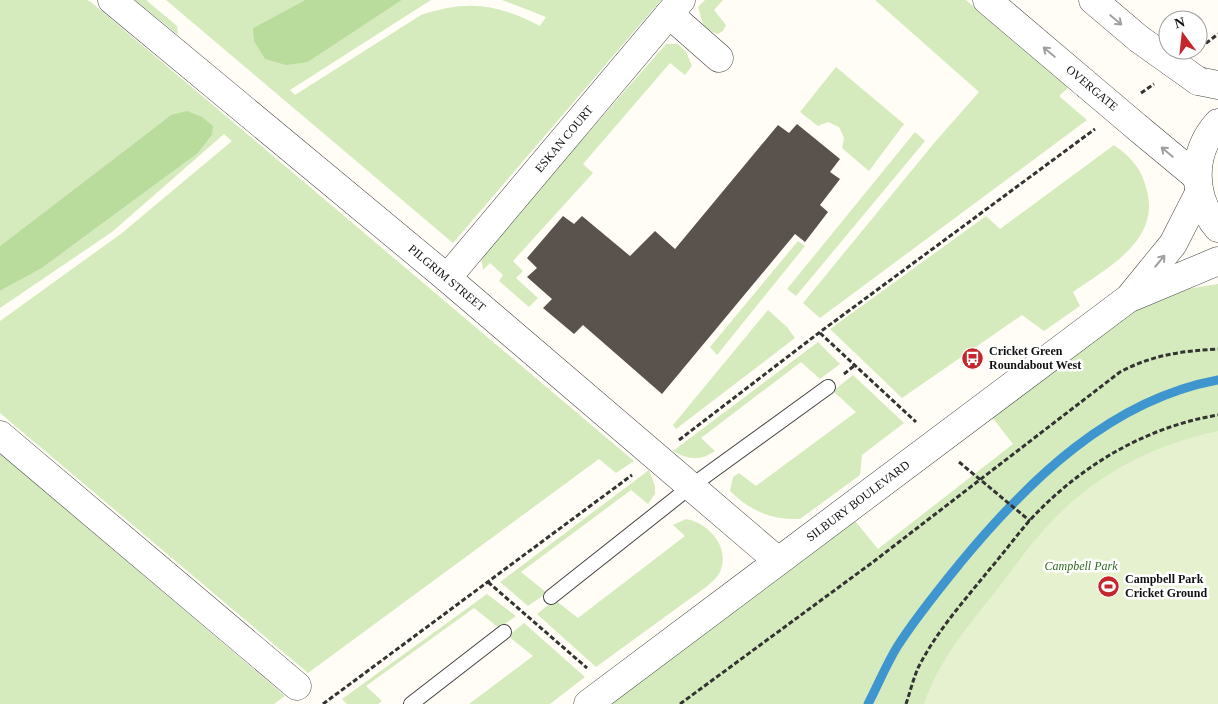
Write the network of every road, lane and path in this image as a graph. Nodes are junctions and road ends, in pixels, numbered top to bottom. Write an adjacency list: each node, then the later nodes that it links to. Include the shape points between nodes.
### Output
1 (112, 0): 16 (street, PILGRIM STREET)
2 (987, 0): 13 (street, OVERGATE, one-way to 2, bridge, via 1138,128)
3 (1093, 0): 9 (street, one-way to 9, bridge, via 1139,39)
4 (675, 7): 7 (street); 16 (street, ESKAN COURT)
5 (1218, 34): 6 (path)
6 (1208, 42)
7 (719, 58)
8 (1159, 80): 10 (path)
9 (1208, 83)
10 (1136, 98)
11 (1218, 123): 13 (street, via 1200,153)
12 (1097, 127): 18 (path)
13 (1198, 185): 14 (street, via 1208,217); 17 (street, one-way to 13, via 1173,244)
14 (1218, 228)
15 (1218, 261): 17 (street)
16 (447, 278): 24 (street, PILGRIM STREET)
17 (1129, 298): 23 (street, SILBURY BOULEVARD)
18 (820, 332): 23 (path); 24 (path)
19 (1218, 349): 25 (path, via 1160,355 1128,368)
20 (828, 386): 26 (lane)
21 (1218, 415): 27 (path, via 1182,422 1127,444 1078,476)
22 (0, 435): 33 (street)
23 (938, 441): 25 (path); 28 (street, SILBURY BOULEVARD)
24 (656, 458): 26 (street, PILGRIM STREET); 29 (path)
25 (978, 480): 27 (path); 37 (path)
26 (690, 486): 28 (street, PILGRIM STREET); 30 (lane)
27 (1030, 521): 38 (path, via 930,646)
28 (778, 561): 34 (street, SILBURY BOULEVARD)
29 (488, 582): 31 (path); 35 (path)
30 (551, 597): 31 (path)
31 (527, 615): 32 (path); 34 (path)
32 (504, 632): 36 (lane)
33 (298, 686)
34 (599, 696)
35 (323, 704)
36 (411, 704)
37 (680, 704)
38 (906, 704)

